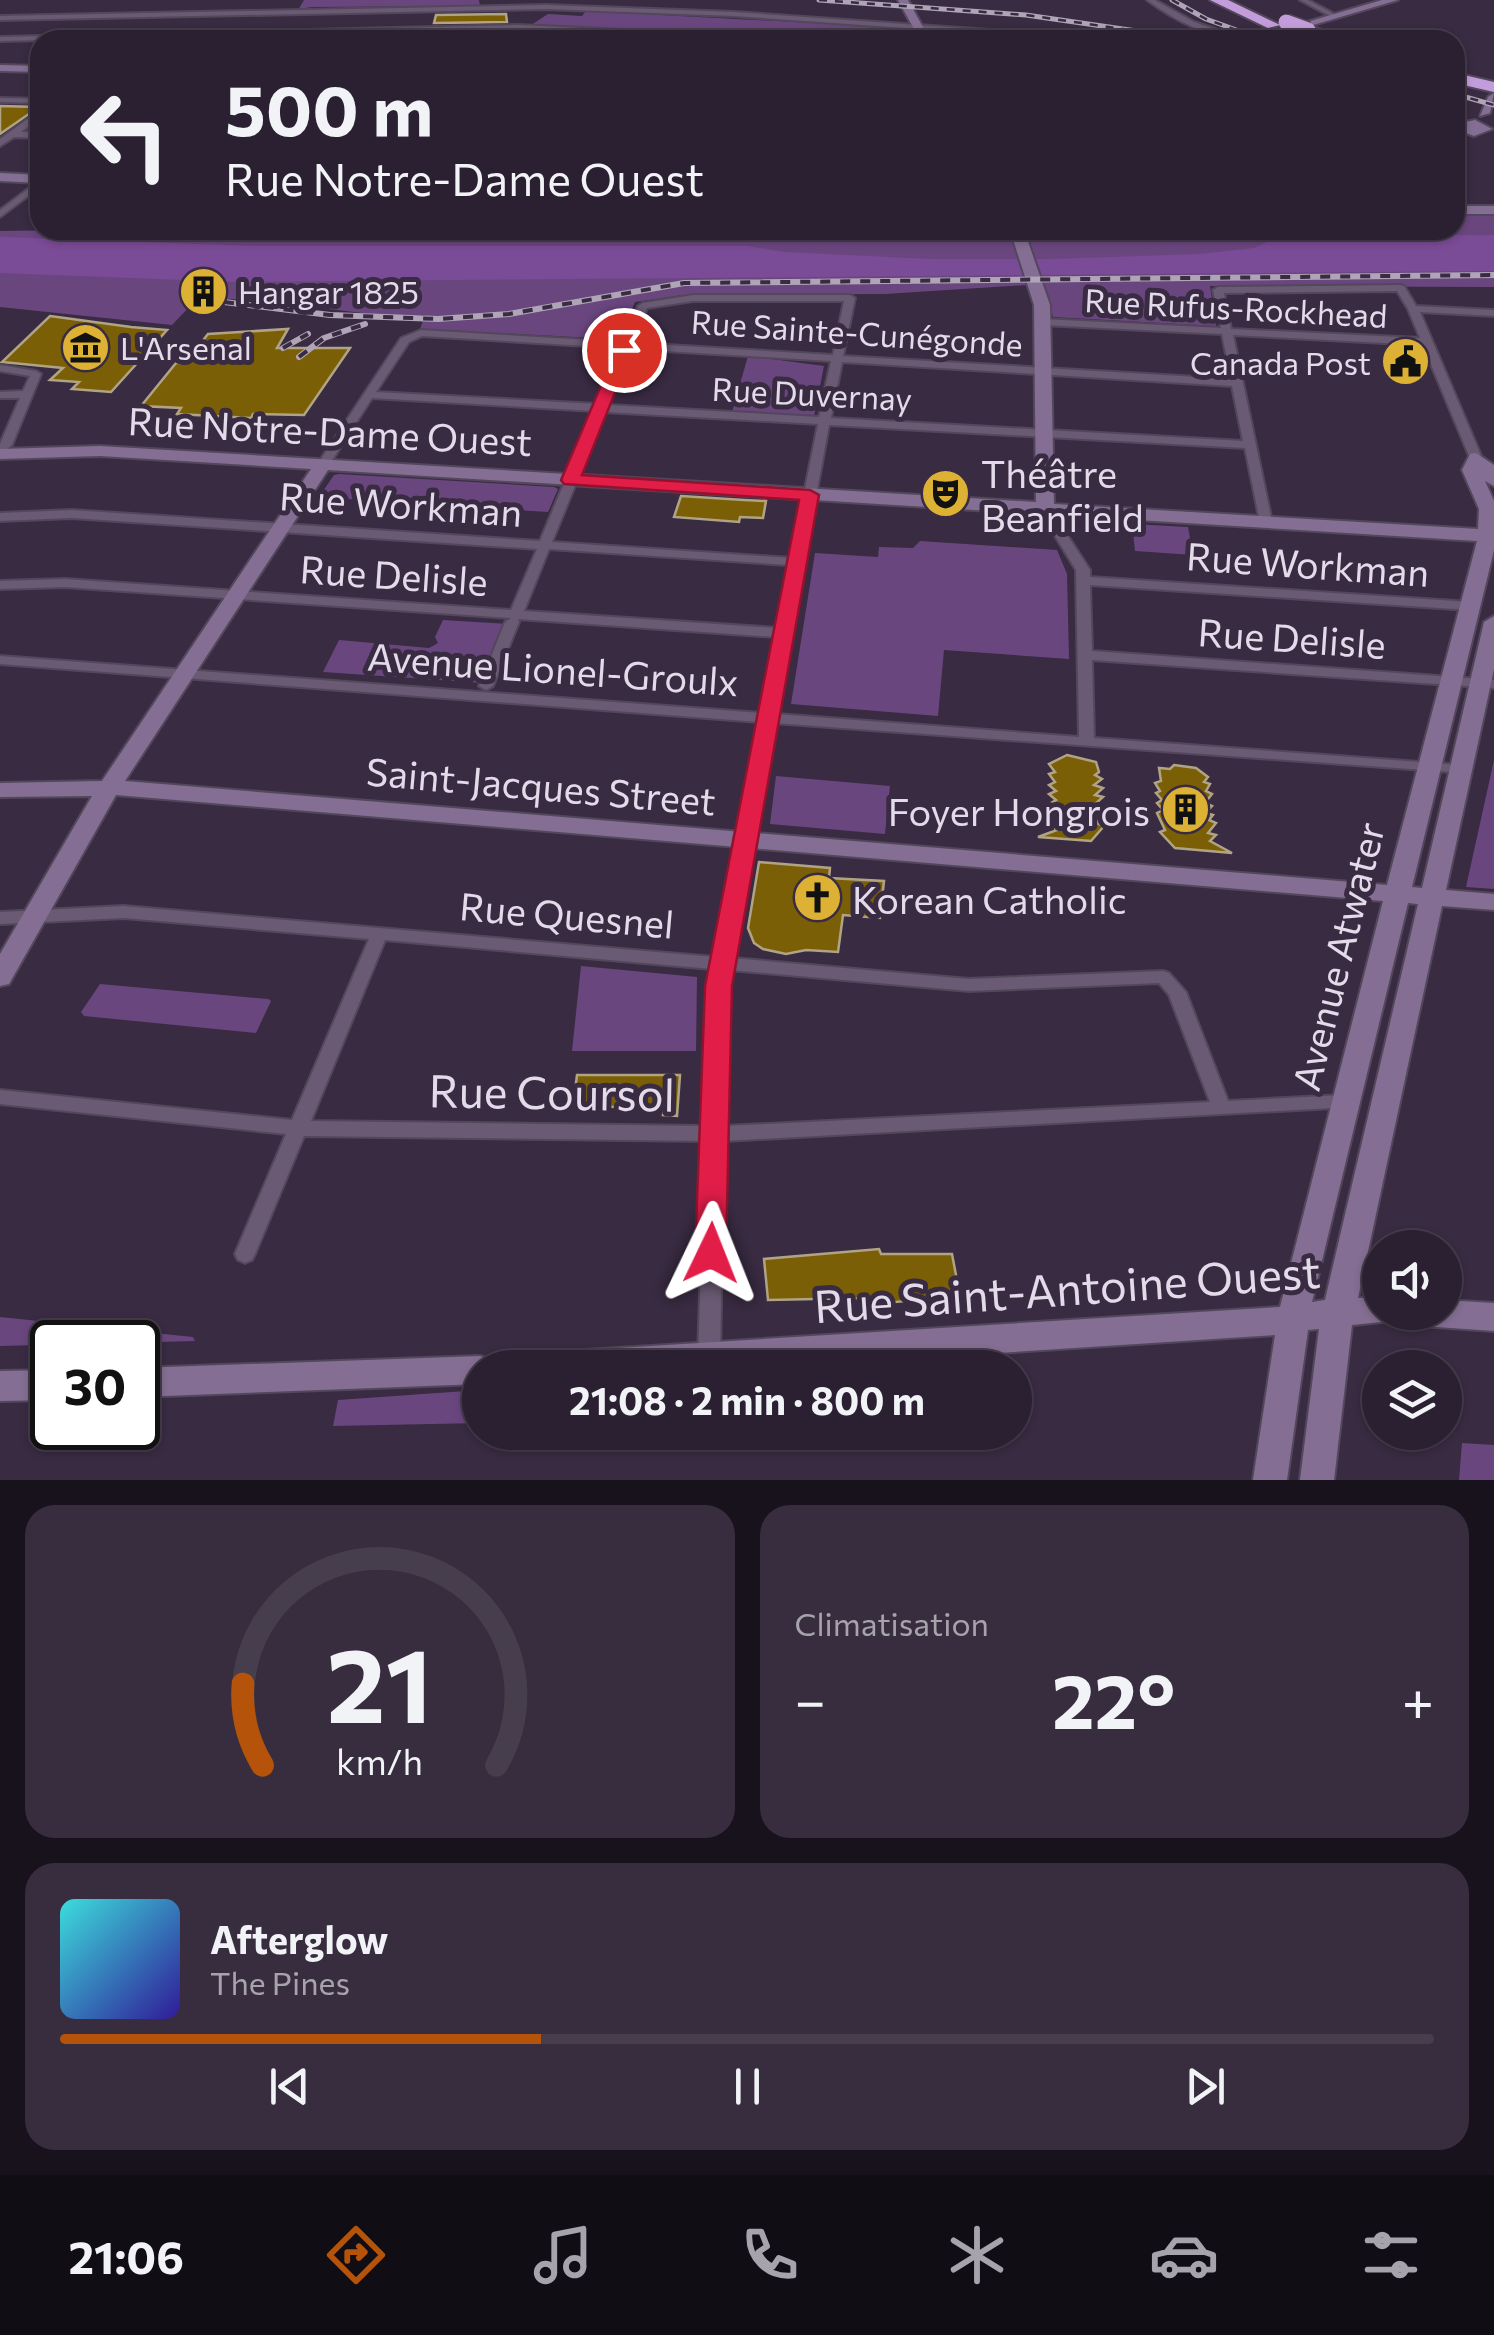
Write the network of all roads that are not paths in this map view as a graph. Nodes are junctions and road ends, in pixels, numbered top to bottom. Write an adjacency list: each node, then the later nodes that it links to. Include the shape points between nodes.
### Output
1 (99, 0): 11 (street)
2 (557, 0): 9 (street)
3 (1150, 0): 23 (street)
4 (1303, 0): 12 (street)
5 (1393, 0): 12 (main road)
6 (1225, 1): 24 (highway); 25 (highway)
7 (907, 4): 15 (main road)
8 (15, 8): 13 (street)
9 (546, 8): 10 (street); 14 (street); 15 (street)
10 (162, 11): 11 (street); 18 (street)
11 (88, 16): 13 (street)
12 (1334, 16): 26 (main road)
13 (2, 19)
14 (519, 27): 16 (street); 17 (street)
15 (918, 27): 21 (main road); 22 (street)
16 (570, 28): 20 (street)
17 (422, 29): 19 (street)
18 (148, 30)
19 (375, 30)
20 (602, 30)
21 (920, 30)
22 (961, 30)
23 (1214, 30)
24 (1288, 30)
25 (1288, 30)
26 (1293, 30)
27 (0, 39): 28 (street)
28 (30, 39)
29 (0, 68): 30 (main road)
30 (30, 69)
31 (1465, 72): 32 (highway)
32 (1491, 76)
33 (1494, 97): 36 (main road)
34 (0, 100): 35 (street)
35 (30, 102)
36 (1484, 113): 38 (main road); 38 (main road)
37 (30, 121): 39 (street)
38 (1477, 131)
39 (13, 134): 40 (street); 41 (street)
40 (30, 135)
41 (0, 143)
42 (0, 177): 43 (main road)
43 (30, 180)
44 (30, 189): 47 (street)
45 (1465, 210): 46 (main road)
46 (1494, 210)
47 (0, 214)
48 (1021, 240): 51 (main road)
49 (1413, 309): 50 (street); 52 (street, Avenue Atwater, via 1400,288 1218,290); 53 (street, Avenue Atwater)
50 (1494, 313)
51 (1042, 322): 52 (street, Rue Rufus-Rockhead); 57 (main road)
52 (1228, 331): 53 (street, Rue Rufus-Rockhead); 58 (street)
53 (1428, 342): 67 (street, Avenue Atwater)
54 (626, 344): 55 (street, Rue Sainte-Cunégonde); 55 (street, via 646,304 842,295 850,300); 61 (street, Rue Sainte-Cunégonde, via 413,334); 62 (street)
55 (838, 360): 57 (street, Rue Sainte-Cunégonde); 63 (street)
56 (0, 368): 59 (street, via 35,372)
57 (1042, 372): 58 (street, Rue Sainte-Cunégonde); 64 (main road)
58 (1238, 383): 65 (street)
59 (28, 394): 60 (street); 66 (street)
60 (0, 395)
61 (370, 395): 62 (street, Rue Duvernay); 68 (street)
62 (599, 408): 63 (street, Rue Duvernay); 69 (street)
63 (825, 422): 64 (street, Rue Duvernay); 71 (street)
64 (1042, 434): 65 (street, Rue Duvernay); 72 (main road)
65 (1252, 445): 74 (street)
66 (0, 452): 68 (main road, Rue Notre-Dame Ouest)
67 (1488, 459): 70 (main road, Avenue Atwater); 76 (main road, Avenue Atwater, via 1471,470)
68 (323, 465): 69 (main road, Rue Notre-Dame Ouest); 75 (main road)
69 (570, 480): 71 (main road, Rue Notre-Dame Ouest); 77 (street)
70 (1494, 482)
71 (810, 495): 72 (main road, Rue Notre-Dame Ouest); 78 (street)
72 (1045, 510): 74 (main road, Rue Notre-Dame Ouest); 79 (street, via 1079,560)
73 (0, 517): 75 (street, Rue Workman, via 72,514)
74 (1266, 522): 76 (main road, Rue Notre-Dame Ouest)
75 (280, 528): 77 (street, Rue Workman); 81 (main road)
76 (1491, 536): 82 (main road, Avenue Atwater)
77 (545, 545): 78 (street, Rue Workman); 83 (street)
78 (797, 562): 85 (street)
79 (1083, 581): 82 (street, Rue Workman); 86 (street)
80 (0, 584): 81 (street, Rue Delisle)
81 (237, 596): 83 (street, Rue Delisle); 88 (main road)
82 (1470, 606): 89 (main road, Avenue Atwater)
83 (514, 618): 85 (street, Rue Delisle); 91 (street)
84 (1494, 622): 90 (main road, Avenue Atwater)
85 (784, 633): 92 (street)
86 (1084, 655): 89 (street, Rue Delisle); 93 (street)
87 (0, 660): 88 (street, Avenue Lionel-Groulx)
88 (185, 673): 92 (street, Avenue Lionel-Groulx); 96 (main road)
89 (1450, 681): 90 (street, Rue Delisle); 94 (main road, Avenue Atwater)
90 (1487, 684): 95 (main road, Avenue Atwater)
91 (486, 686)
92 (768, 716): 93 (street, Avenue Lionel-Groulx); 98 (street)
93 (1087, 741): 94 (street, Avenue Lionel-Groulx)
94 (1430, 768): 95 (street, Avenue Lionel-Groulx); 99 (main road, Avenue Atwater)
95 (1461, 770): 100 (main road, Avenue Atwater)
96 (110, 788): 97 (main road, Saint-Jacques Street); 98 (main road, Saint-Jacques Street); 102 (main road)
97 (0, 790)
98 (745, 839): 99 (main road, Saint-Jacques Street); 105 (street)
99 (1396, 893): 100 (main road, Saint-Jacques Street); 108 (main road, Avenue Atwater)
100 (1432, 897): 101 (main road, Saint-Jacques Street); 114 (main road, Avenue Atwater)
101 (1494, 902)
102 (32, 916): 103 (street, Rue Quesnel); 104 (street, Rue Quesnel, via 124,912); 106 (main road)
103 (0, 918)
104 (380, 933): 105 (street, Rue Quesnel); 110 (street)
105 (722, 964): 109 (street, Rue Quesnel, via 986,986 1166,978); 111 (street)
106 (0, 977)
107 (0, 1097): 110 (street, Rue Coursol)
108 (1344, 1102): 109 (street, Rue Coursol); 117 (main road, Avenue Atwater)
109 (1221, 1106): 111 (street, Rue Coursol)
110 (298, 1128): 111 (street, Rue Coursol); 112 (street)
111 (714, 1134): 118 (street)
112 (245, 1254)
113 (1362, 1311): 114 (main road, Rue Saint-Antoine Ouest)
114 (1339, 1312): 117 (main road, Rue Saint-Antoine Ouest); 125 (main road, Avenue Atwater)
115 (1462, 1315): 116 (main road)
116 (1494, 1317)
117 (1293, 1319): 119 (main road, Rue Saint-Antoine Ouest); 124 (main road, Avenue Atwater)
118 (709, 1350)
119 (817, 1350)
120 (462, 1371): 121 (main road)
121 (160, 1383)
122 (30, 1385): 123 (main road)
123 (0, 1386)
124 (1270, 1480)
125 (1317, 1480)

